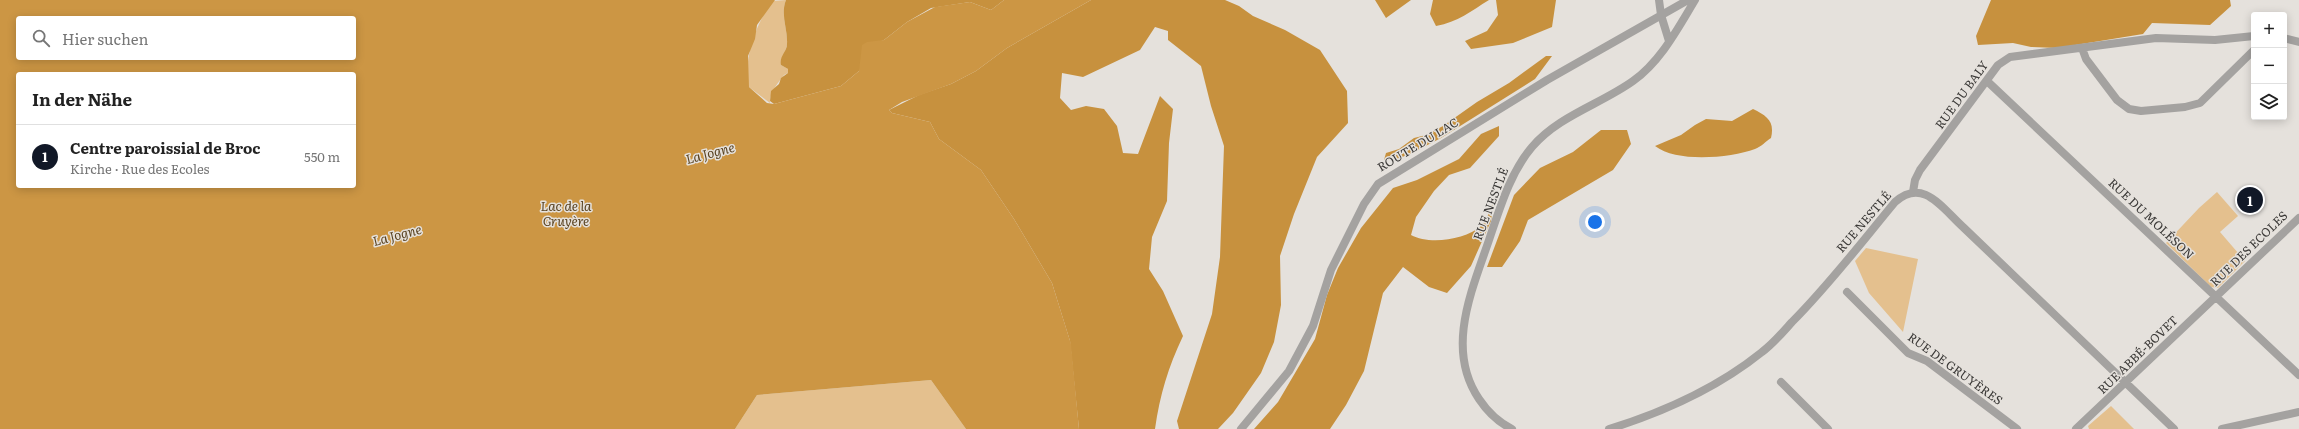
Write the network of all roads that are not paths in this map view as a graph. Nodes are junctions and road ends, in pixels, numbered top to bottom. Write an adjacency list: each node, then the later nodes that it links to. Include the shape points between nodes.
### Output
1 (1659, 0): 4 (street)
2 (1688, 0): 4 (street, ROUTE DU LAC)
3 (1696, 0): 7 (street, RUE NESTLÉ)
4 (1661, 15): 7 (street); 20 (street, ROUTE DU LAC, via 1547,80 1378,184 1364,204 1331,270 1313,326 1289,371)
5 (2251, 36): 9 (street, RUE DU BALY, via 2215,40 2156,38)
6 (2287, 39): 8 (street)
7 (1669, 41): 21 (street, RUE NESTLÉ, via 1650,66 1634,80 1541,138 1523,158 1509,184 1468,304 1462,344 1466,373 1475,394 1484,408)
8 (2299, 42)
9 (2082, 48): 10 (street, via 2086,59 2117,100 2129,109 2141,111 2200,103); 11 (street, RUE DU BALY, via 2010,57 1998,65)
10 (2251, 53)
11 (1987, 81): 12 (street, RUE DU BALY, via 1920,170); 15 (street, RUE DU MOLÉSON)
12 (1913, 192): 18 (street, via 1929,196); 22 (street, RUE NESTLÉ, via 1895,202 1813,301 1764,351 1695,396 1639,420)
13 (2299, 218): 15 (street, RUE DES ECOLES)
14 (1847, 292): 24 (street, RUE DE GRUYÈRES, via 1908,353 1927,361)
15 (2216, 297): 16 (street, RUE DU MOLÉSON); 18 (street, RUE ABBÉ-BOVET)
16 (2299, 375)
17 (1781, 382): 23 (street)
18 (2126, 383): 25 (street, RUE ABBÉ-BOVET); 26 (street)
19 (2299, 412): 27 (street)
20 (1241, 429)
21 (1512, 429)
22 (1609, 429)
23 (1828, 429)
24 (2017, 429)
25 (2076, 429)
26 (2174, 429)
27 (2222, 429)

